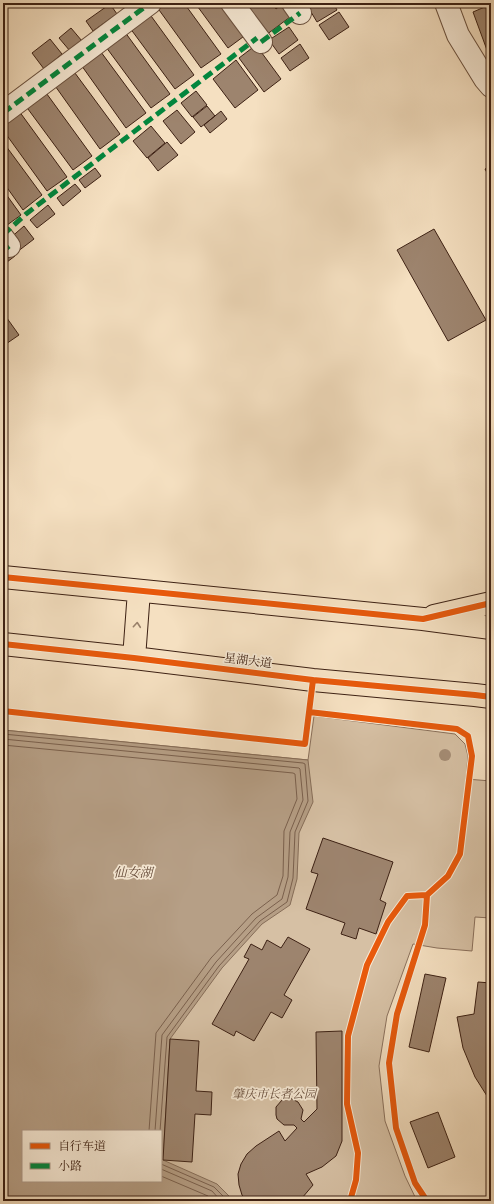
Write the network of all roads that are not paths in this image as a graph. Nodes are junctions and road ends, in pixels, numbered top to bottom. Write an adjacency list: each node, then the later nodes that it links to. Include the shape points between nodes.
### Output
1 (150, 3): 6 (street)
2 (232, 3): 4 (street)
3 (446, 3): 5 (street, via 458,35)
4 (261, 42)
5 (491, 86)
6 (3, 113)
7 (3, 577): 8 (main road)
8 (139, 592): 10 (main road); 13 (main road, one-way to 8)
9 (491, 603): 10 (main road)
10 (423, 619): 11 (main road)
11 (491, 628)
12 (3, 644): 13 (main road, 星湖大道)
13 (134, 658): 14 (main road, 星湖大道, via 313,680)
14 (491, 697)

